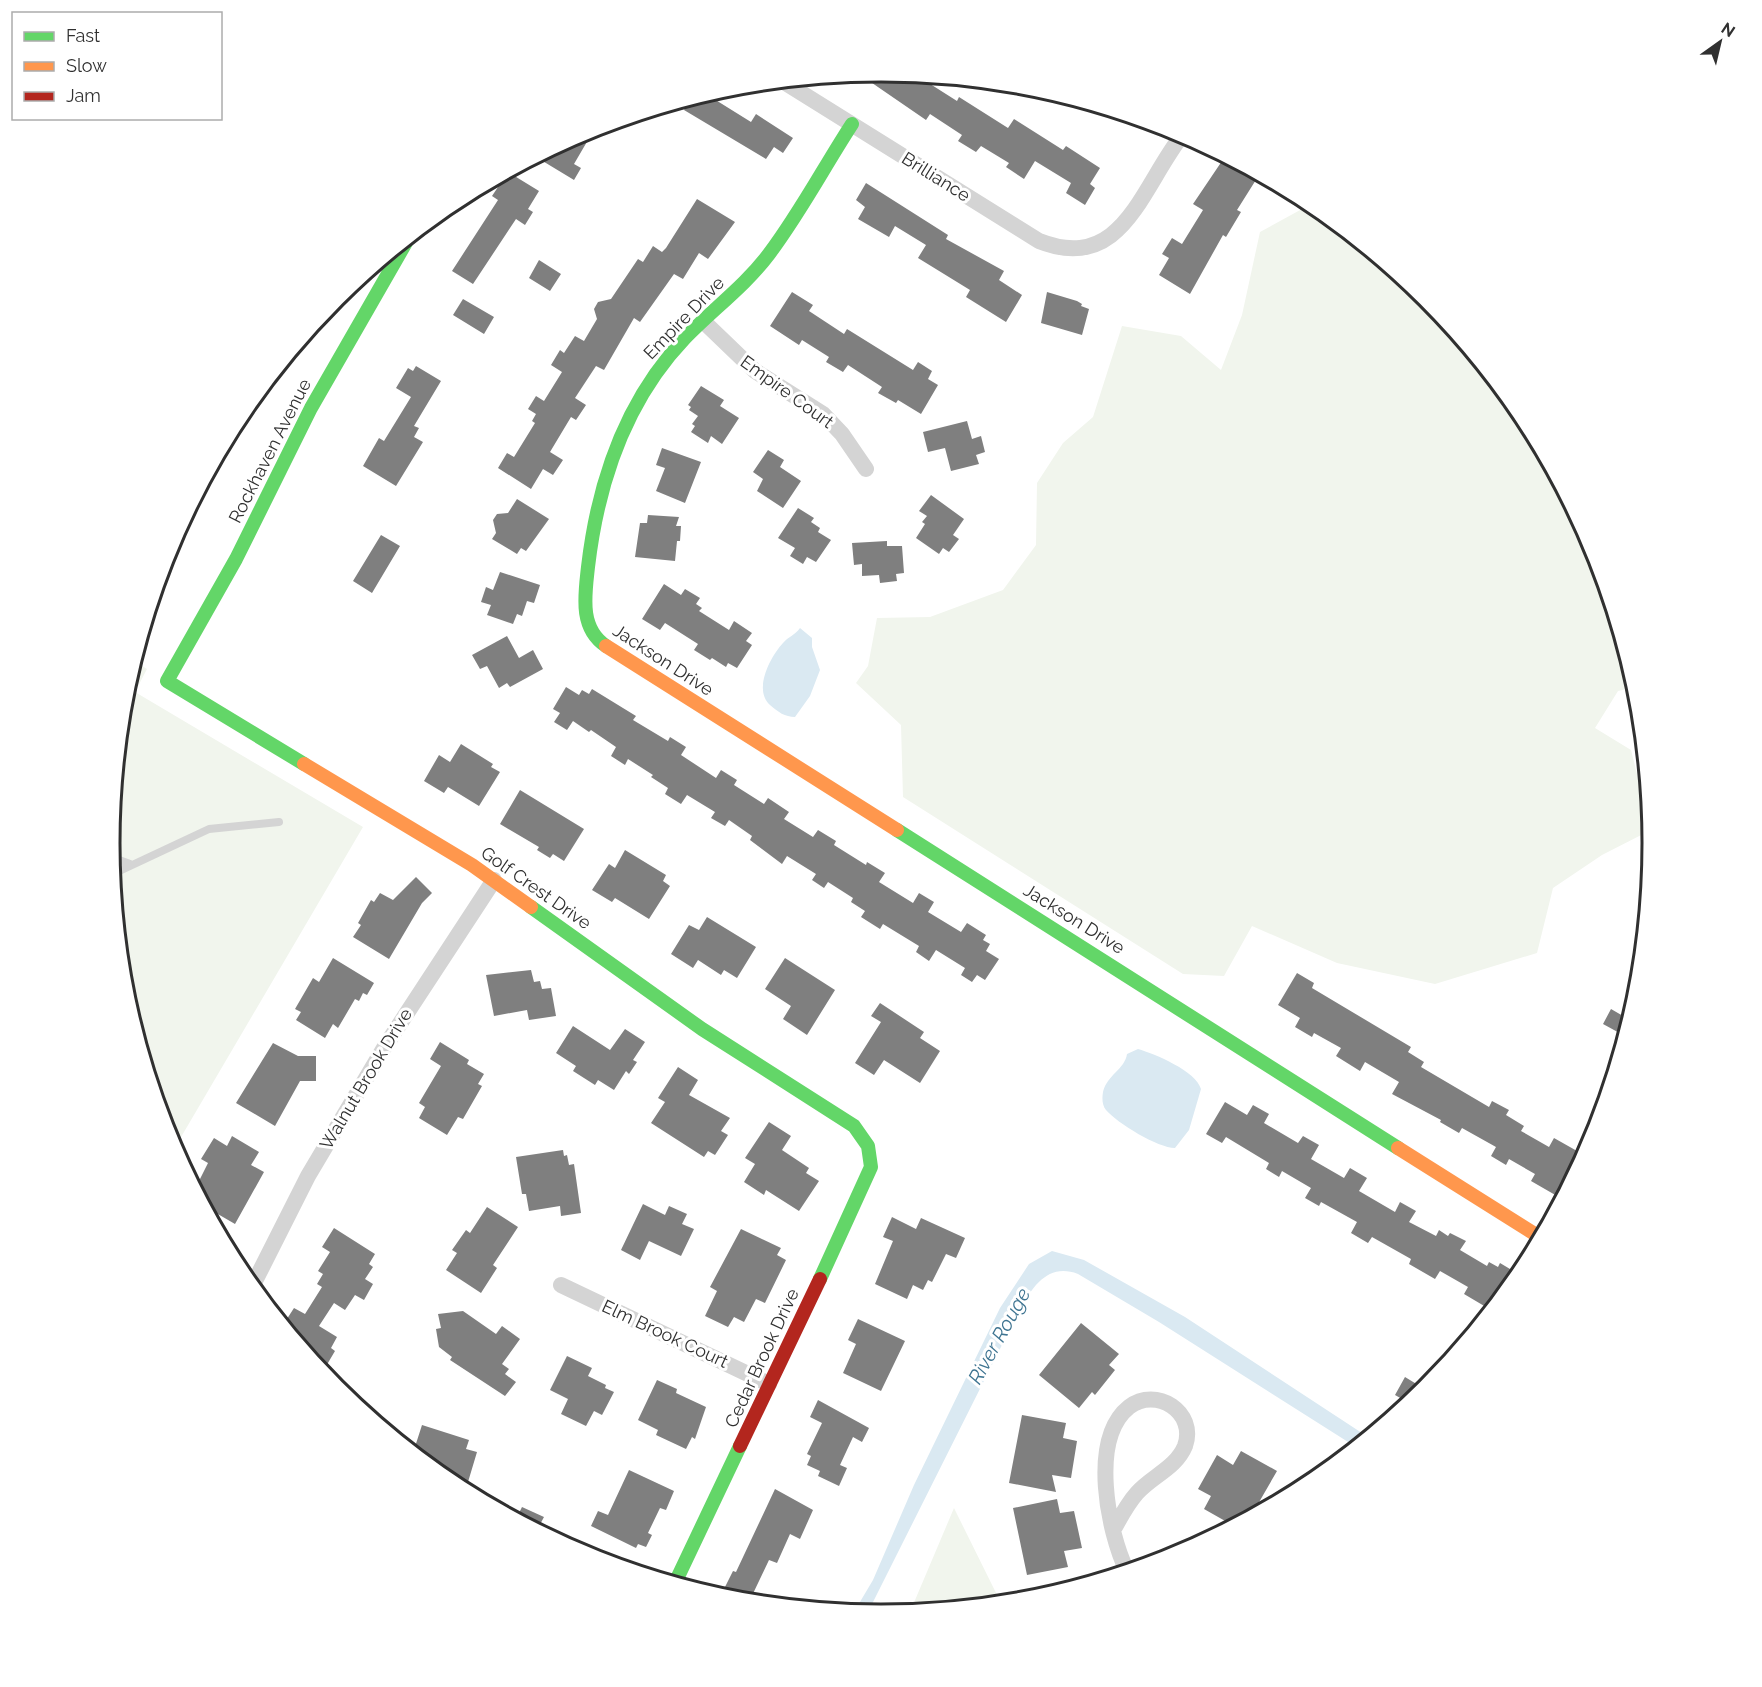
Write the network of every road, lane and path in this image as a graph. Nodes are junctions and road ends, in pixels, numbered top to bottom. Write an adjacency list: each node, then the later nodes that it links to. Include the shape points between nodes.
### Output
1 (793, 88): 2 (street, Brilliance)
2 (852, 124): 3 (street, Brilliance, via 1039,241 1058,249 1074,250 1095,246 1122,226); 5 (street, Empire Drive, via 768,256)
3 (1177, 142)
4 (399, 255): 8 (street, Rockhaven Avenue, via 311,408 236,559)
5 (703, 321): 6 (street, Empire Court, via 755,371 823,414); 7 (street, Empire Drive, via 677,346 641,394 607,466 588,561 585,618)
6 (866, 469)
7 (589, 629): 15 (street, Jackson Drive, via 603,644)
8 (167, 681): 13 (street, Golf Crest Drive)
9 (279, 822): 11 (lane, via 209,829)
10 (121, 861): 11 (lane)
11 (130, 864): 12 (lane)
12 (121, 869)
13 (494, 880): 14 (street, Golf Crest Drive, via 702,1029 854,1126); 16 (street, Walnut Brook Drive, via 384,1048 308,1176)
14 (868, 1146): 18 (street, Cedar Brook Drive, via 868,1178)
15 (1534, 1234)
16 (257, 1278)
17 (561, 1285): 18 (street, Elm Brook Court)
18 (769, 1384): 21 (street, Cedar Brook Drive)
19 (1115, 1527): 19 (street, via 1107,1502 1106,1481 1115,1425 1137,1403 1155,1399 1168,1403 1186,1423 1185,1444 1172,1465 1137,1492); 20 (street)
20 (1125, 1564)
21 (678, 1577)

